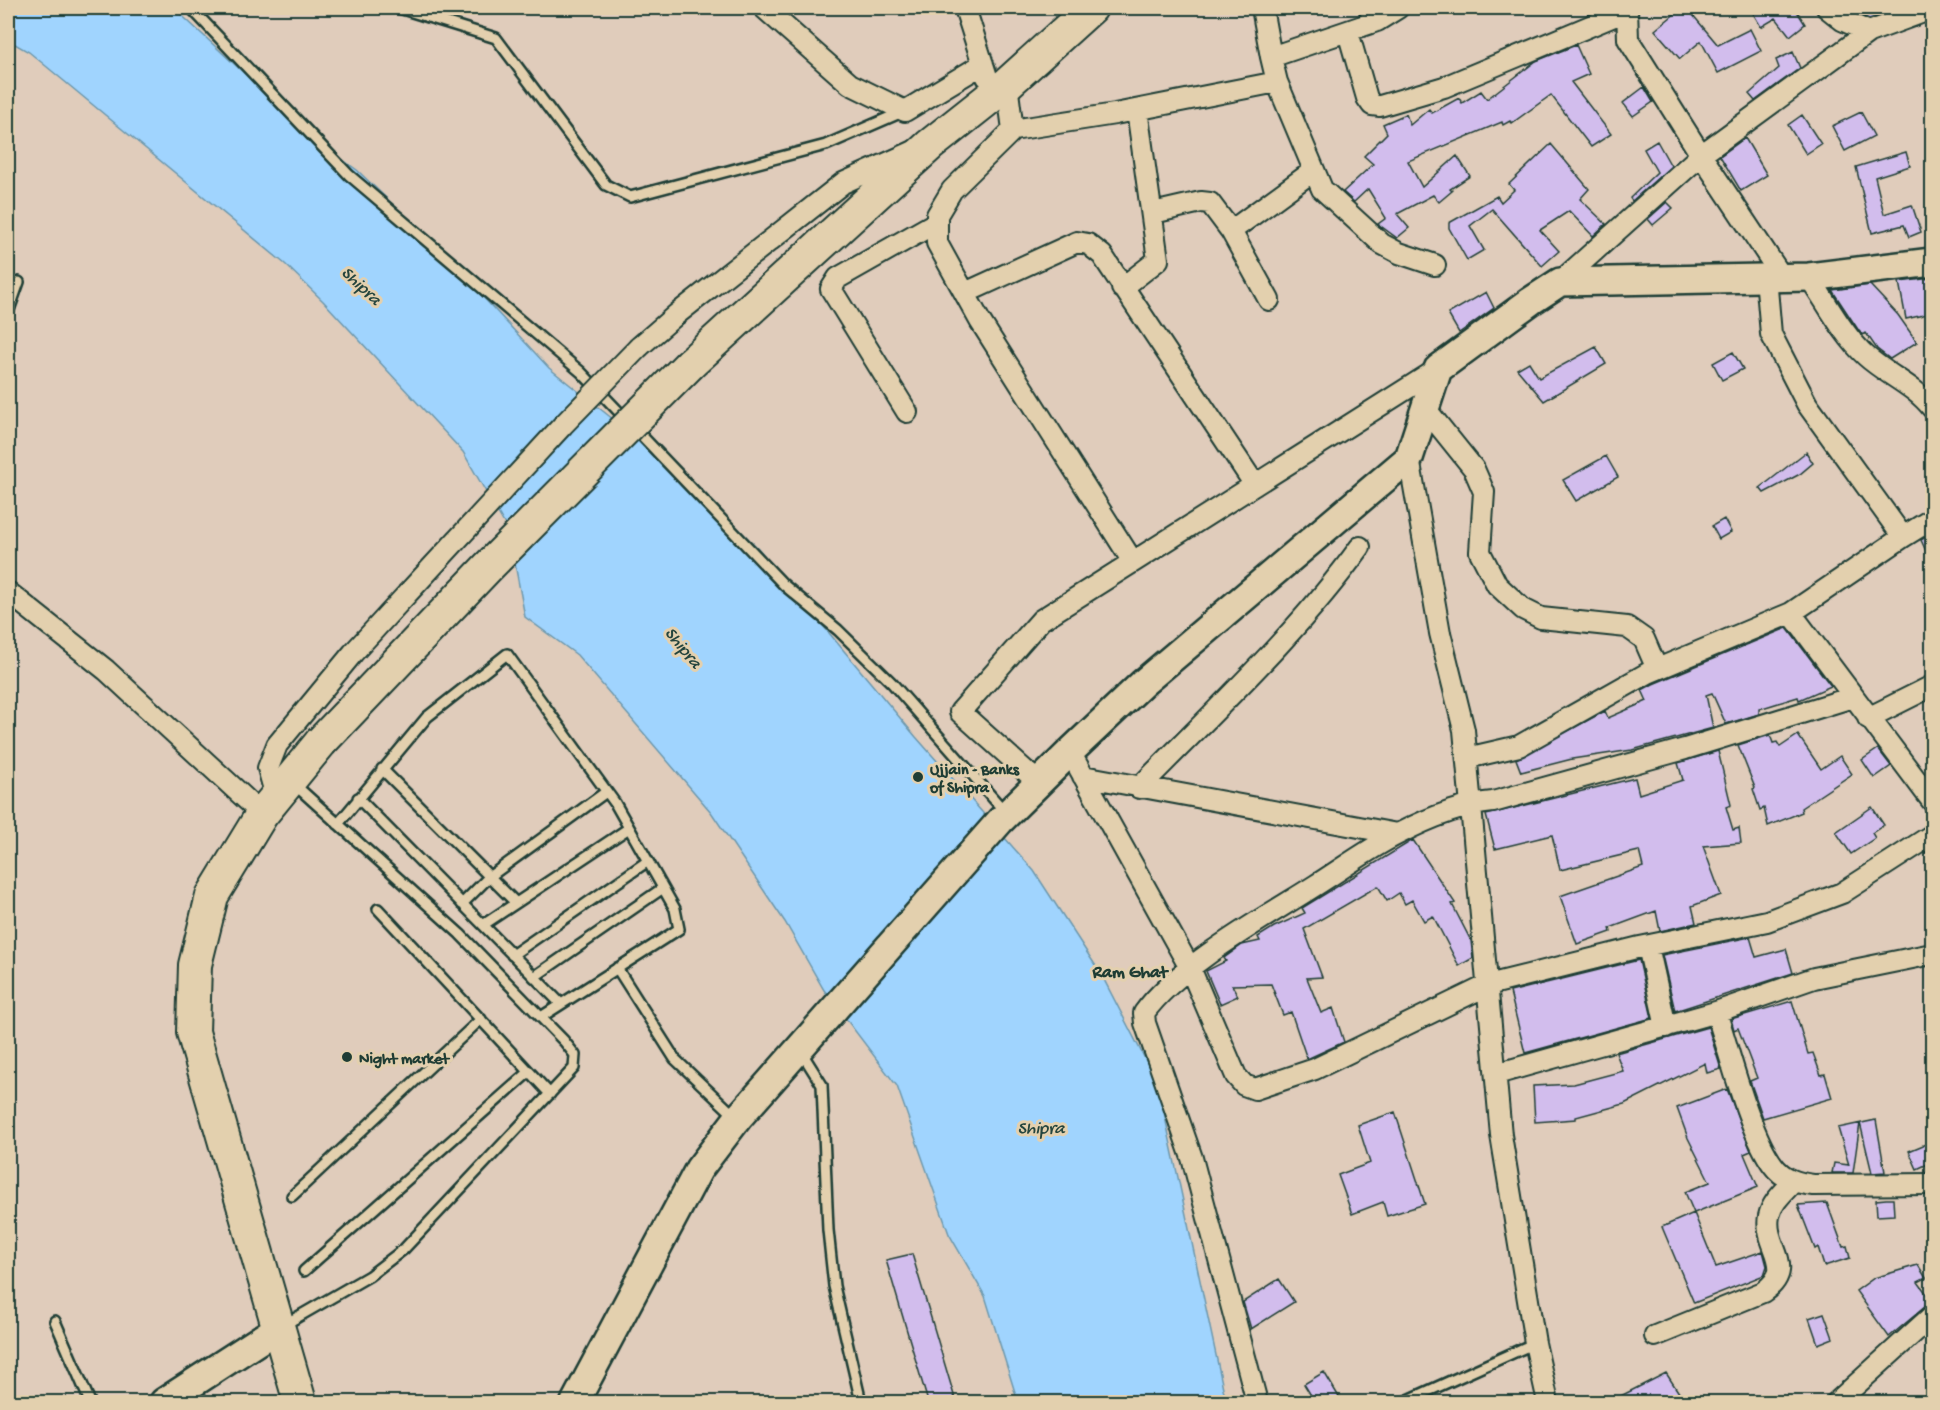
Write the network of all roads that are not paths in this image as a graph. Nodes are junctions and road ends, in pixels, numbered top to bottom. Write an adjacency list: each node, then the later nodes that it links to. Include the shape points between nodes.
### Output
1 (191, 8): 64 (lane, via 349,175 581,372 784,585 892,683)
2 (399, 8): 19 (lane, via 496,38 606,185 630,197 826,145)
3 (764, 8): 19 (street, via 850,84)
4 (965, 8): 15 (street)
5 (1091, 8): 17 (main road)
6 (1262, 8): 14 (street)
7 (1398, 8): 11 (street)
8 (1827, 8): 13 (street)
9 (1627, 9): 12 (street, via 1444,87 1380,106 1372,105 1367,98); 22 (street, via 1628,39)
10 (1932, 11): 13 (street)
11 (1373, 14): 12 (street)
12 (1348, 32): 14 (street)
13 (1869, 32): 22 (street)
14 (1271, 57): 16 (street)
15 (983, 64): 17 (street); 19 (street)
16 (1276, 82): 18 (street); 23 (street)
17 (1000, 88): 20 (street); 21 (main road)
18 (1137, 110): 20 (street); 24 (street)
19 (905, 111)
20 (1013, 130): 25 (street, via 952,190)
21 (930, 145): 60 (main road, bridge, via 690,364 488,567 321,742); 60 (street, bridge, via 843,183 639,347 353,653 277,745 268,768)
22 (1701, 155): 29 (street); 32 (street)
23 (1313, 171): 26 (street); 28 (street, via 1329,197 1382,244)
24 (1153, 213): 26 (street, via 1210,203); 33 (street, via 1158,260)
25 (937, 222): 34 (street, via 937,243); 40 (street, via 838,278 831,290)
26 (1231, 231): 35 (street)
27 (1932, 262): 30 (main road)
28 (1435, 265)
29 (1774, 277): 30 (main road); 32 (main road); 44 (street, via 1771,334 1807,404)
30 (1809, 277): 39 (street, via 1867,357 1924,397)
31 (19, 282): 36 (lane)
32 (1560, 282): 37 (main road)
33 (1122, 288): 34 (street, via 1102,255 1088,244 1077,242); 42 (street)
34 (965, 293): 46 (street)
35 (1269, 300)
36 (8, 313)
37 (1438, 369): 38 (main road); 42 (street)
38 (1425, 408): 41 (main road); 49 (street, via 1474,469 1484,492 1480,552 1497,585 1523,609 1541,618 1627,627 1644,639)
39 (1932, 408)
40 (907, 412)
41 (1409, 458): 53 (main road, via 1143,683); 54 (street)
42 (1255, 485): 46 (street)
43 (1932, 519): 44 (street)
44 (1903, 537): 48 (street)
45 (1360, 547): 58 (street, via 1340,575)
46 (1133, 562): 57 (street, via 1041,620 960,712)
47 (8, 592): 60 (street)
48 (1791, 613): 49 (street); 51 (street)
49 (1657, 669): 54 (street, via 1519,746)
50 (1932, 686): 52 (street)
51 (1853, 697): 52 (street); 63 (street, via 1685,749 1493,802)
52 (1868, 718): 62 (street)
53 (1070, 752): 56 (street); 57 (main road)
54 (1467, 758): 63 (street)
55 (382, 769): 59 (lane, via 428,717 507,654); 61 (lane); 70 (lane)
56 (1083, 776): 58 (street); 80 (street)
57 (1040, 784): 64 (main road)
58 (1139, 788): 67 (street)
59 (606, 792): 66 (lane); 70 (lane)
60 (276, 797): 65 (lane); 99 (main road, via 212,896 195,965 193,1032)
61 (358, 798): 65 (lane); 73 (lane)
62 (1932, 801)
63 (1471, 804): 67 (street); 82 (street)
64 (1004, 818): 88 (main road)
65 (338, 824): 85 (lane, via 460,934)
66 (629, 828): 69 (lane); 72 (lane)
67 (1397, 834): 80 (street)
68 (1932, 835): 76 (street, via 1842,893 1767,921)
69 (648, 861): 71 (lane); 78 (lane)
70 (489, 877): 72 (lane); 73 (lane)
71 (663, 888): 79 (lane, via 675,909 679,929); 81 (lane)
72 (516, 903): 75 (lane)
73 (462, 904): 75 (lane)
74 (378, 909): 86 (lane)
75 (483, 925): 78 (lane)
76 (1648, 946): 82 (street); 87 (street)
77 (1932, 954): 84 (street, via 1814,978)
78 (512, 955): 81 (lane)
79 (617, 968): 83 (lane); 92 (lane, via 675,1059)
80 (1190, 968): 82 (street, via 1236,1076 1255,1089 1315,1069); 107 (street, via 1150,1004 1144,1013 1145,1023 1192,1158)
81 (534, 977): 83 (lane)
82 (1488, 985): 90 (street)
83 (561, 1004): 85 (lane)
84 (1716, 1012): 87 (street); 93 (street, via 1757,1136 1773,1166)
85 (541, 1017): 91 (lane, via 574,1055 574,1068)
86 (481, 1020): 89 (lane); 95 (lane)
87 (1666, 1027): 90 (street)
88 (806, 1041): 92 (main road); 106 (lane, via 822,1085 834,1286)
89 (529, 1072): 91 (lane); 96 (lane)
90 (1496, 1074): 101 (street, via 1501,1135)
91 (550, 1094): 99 (lane, via 404,1249 369,1276)
92 (738, 1118): 105 (main road, via 699,1168)
93 (1793, 1182): 94 (street); 100 (street, via 1769,1215 1768,1225 1780,1267 1773,1285)
94 (1932, 1184)
95 (292, 1196)
96 (304, 1272)
97 (1932, 1316): 110 (street)
98 (55, 1321): 102 (lane)
99 (278, 1328): 103 (main road); 104 (main road)
100 (1655, 1336)
101 (1535, 1343): 108 (lane); 109 (street)
102 (90, 1402)
103 (164, 1402)
104 (300, 1402)
105 (575, 1402)
106 (861, 1402)
107 (1257, 1402)
108 (1404, 1402)
109 (1548, 1402)
110 (1837, 1402)

